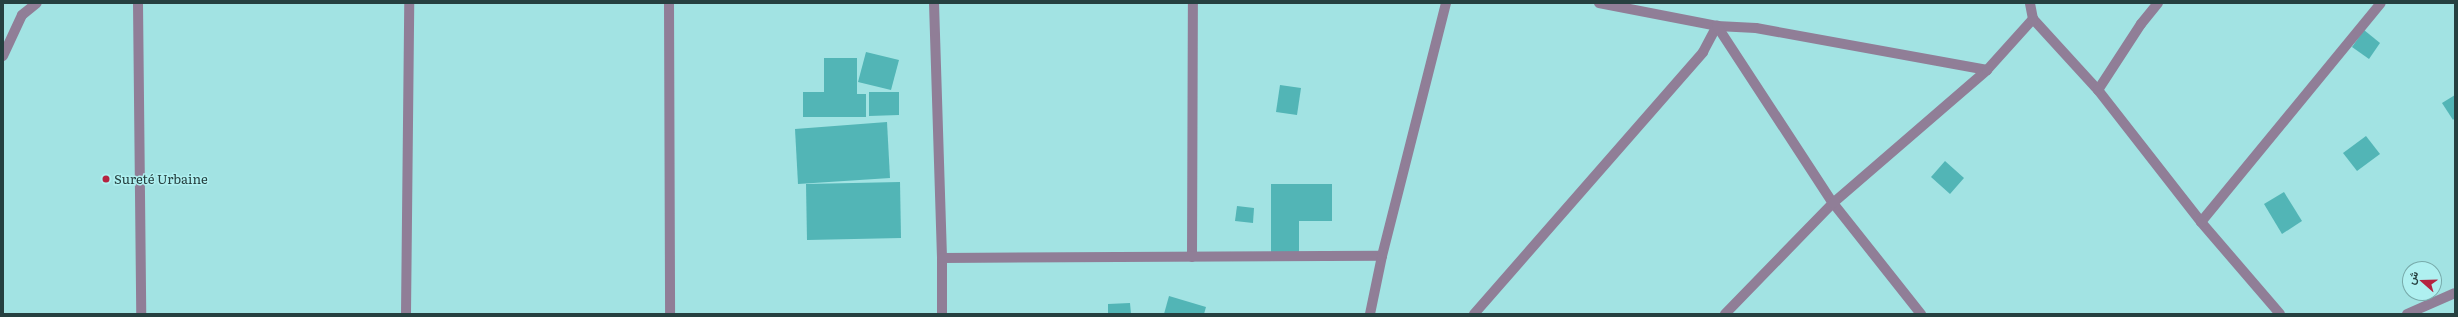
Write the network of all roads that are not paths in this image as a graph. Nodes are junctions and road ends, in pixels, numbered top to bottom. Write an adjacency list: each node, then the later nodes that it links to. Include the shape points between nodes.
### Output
1 (37, 3): 14 (street, via 22,15)
2 (138, 3): 23 (street)
3 (409, 3): 24 (street)
4 (669, 3): 25 (street)
5 (934, 3): 21 (street)
6 (1193, 3): 20 (street)
7 (1446, 3): 19 (street)
8 (1599, 3): 13 (street)
9 (2030, 3): 12 (street)
10 (2158, 3): 16 (street, via 2141,24)
11 (2380, 3): 18 (street)
12 (2033, 19): 15 (street); 16 (street)
13 (1717, 26): 15 (street, via 1756,28); 17 (street); 28 (street, via 1704,52)
14 (3, 56)
15 (1987, 70): 17 (street)
16 (2098, 90): 18 (street)
17 (1833, 203): 29 (street); 30 (street)
18 (2201, 222): 31 (street)
19 (1382, 256): 20 (street); 27 (street)
20 (1192, 257): 21 (street)
21 (942, 258): 26 (street)
22 (2455, 293): 32 (street)
23 (141, 314)
24 (406, 314)
25 (670, 314)
26 (942, 314)
27 (1370, 314)
28 (1474, 314)
29 (1725, 314)
30 (1921, 314)
31 (2280, 314)
32 (2407, 314)

